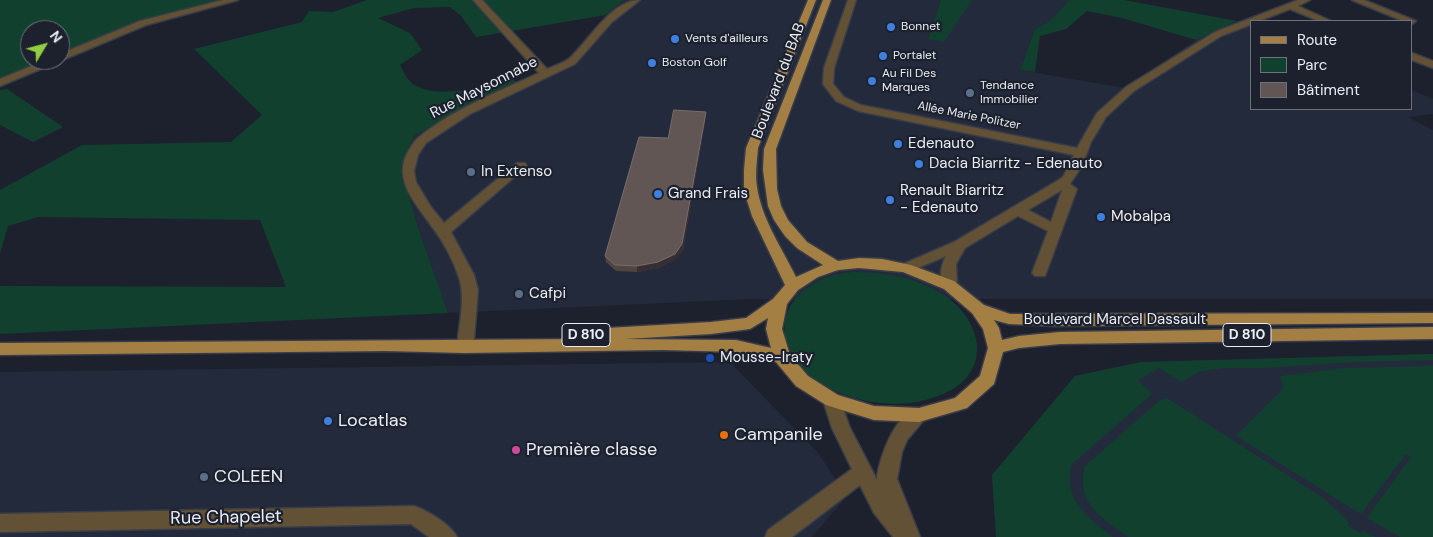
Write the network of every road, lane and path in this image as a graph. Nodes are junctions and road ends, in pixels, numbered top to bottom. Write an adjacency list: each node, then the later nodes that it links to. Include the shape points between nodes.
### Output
1 (234, 0): 12 (street, via 143,23)
2 (476, 0): 16 (street)
3 (636, 0): 16 (street, Rue Maysonnabe, via 609,20 571,62)
4 (812, 0): 29 (main road, Boulevard du BAB, via 752,148 750,169 751,190 762,226)
5 (827, 0): 25 (main road, Boulevard du BAB, via 770,148 768,169 770,191 782,222 796,240 816,256)
6 (852, 0): 18 (street, Allée Marie Politzer, via 829,68 828,84 840,99 858,108)
7 (1306, 0): 9 (street)
8 (1356, 0): 11 (street)
9 (1288, 3): 10 (street); 18 (street, via 1218,34 1130,89 1101,115 1088,135)
10 (1324, 20)
11 (1406, 20)
12 (70, 54)
13 (1413, 56): 14 (street)
14 (1433, 65)
15 (31, 70): 17 (street)
16 (545, 74): 23 (street, Rue Maysonnabe, via 466,112 421,141 416,148 408,171 410,182)
17 (0, 83)
18 (1082, 153): 20 (street)
19 (521, 166): 23 (street)
20 (1062, 184): 21 (street); 22 (street, via 1070,189)
21 (1018, 210): 22 (street); 24 (street)
22 (1056, 230): 27 (street)
23 (443, 231): 34 (street, Rue Maysonnabe, via 466,275 470,290)
24 (959, 245): 26 (street); 28 (street, via 949,264)
25 (836, 266): 26 (main road, via 859,263); 29 (main road)
26 (906, 268): 28 (main road)
27 (1040, 273)
28 (949, 285): 31 (main road)
29 (793, 286): 30 (main road)
30 (780, 303): 34 (main road, D 810, via 750,323 711,328); 38 (main road, via 774,329)
31 (978, 309): 32 (main road, Boulevard Marcel Dassault / D 810, via 1008,319 1046,320); 36 (main road, via 991,328)
32 (1433, 318)
33 (1433, 333): 36 (main road, Boulevard Marcel Dassault / D 810, via 1060,338)
34 (466, 339): 35 (main road, D 810)
35 (386, 345): 37 (main road, D 810); 38 (main road, D 810, via 681,344 736,346)
36 (996, 348): 40 (main road, via 988,379 961,403)
37 (0, 350)
38 (782, 357): 39 (main road, via 802,380)
39 (832, 400): 40 (main road, via 874,413); 41 (street, via 841,428)
40 (919, 415): 46 (street, via 900,435 892,452 887,479)
41 (863, 472): 44 (street); 45 (street, via 881,507)
42 (0, 523): 43 (street, Rue Chapelet, via 414,515)
43 (446, 537)
44 (776, 537)
45 (906, 537)
46 (911, 537)

